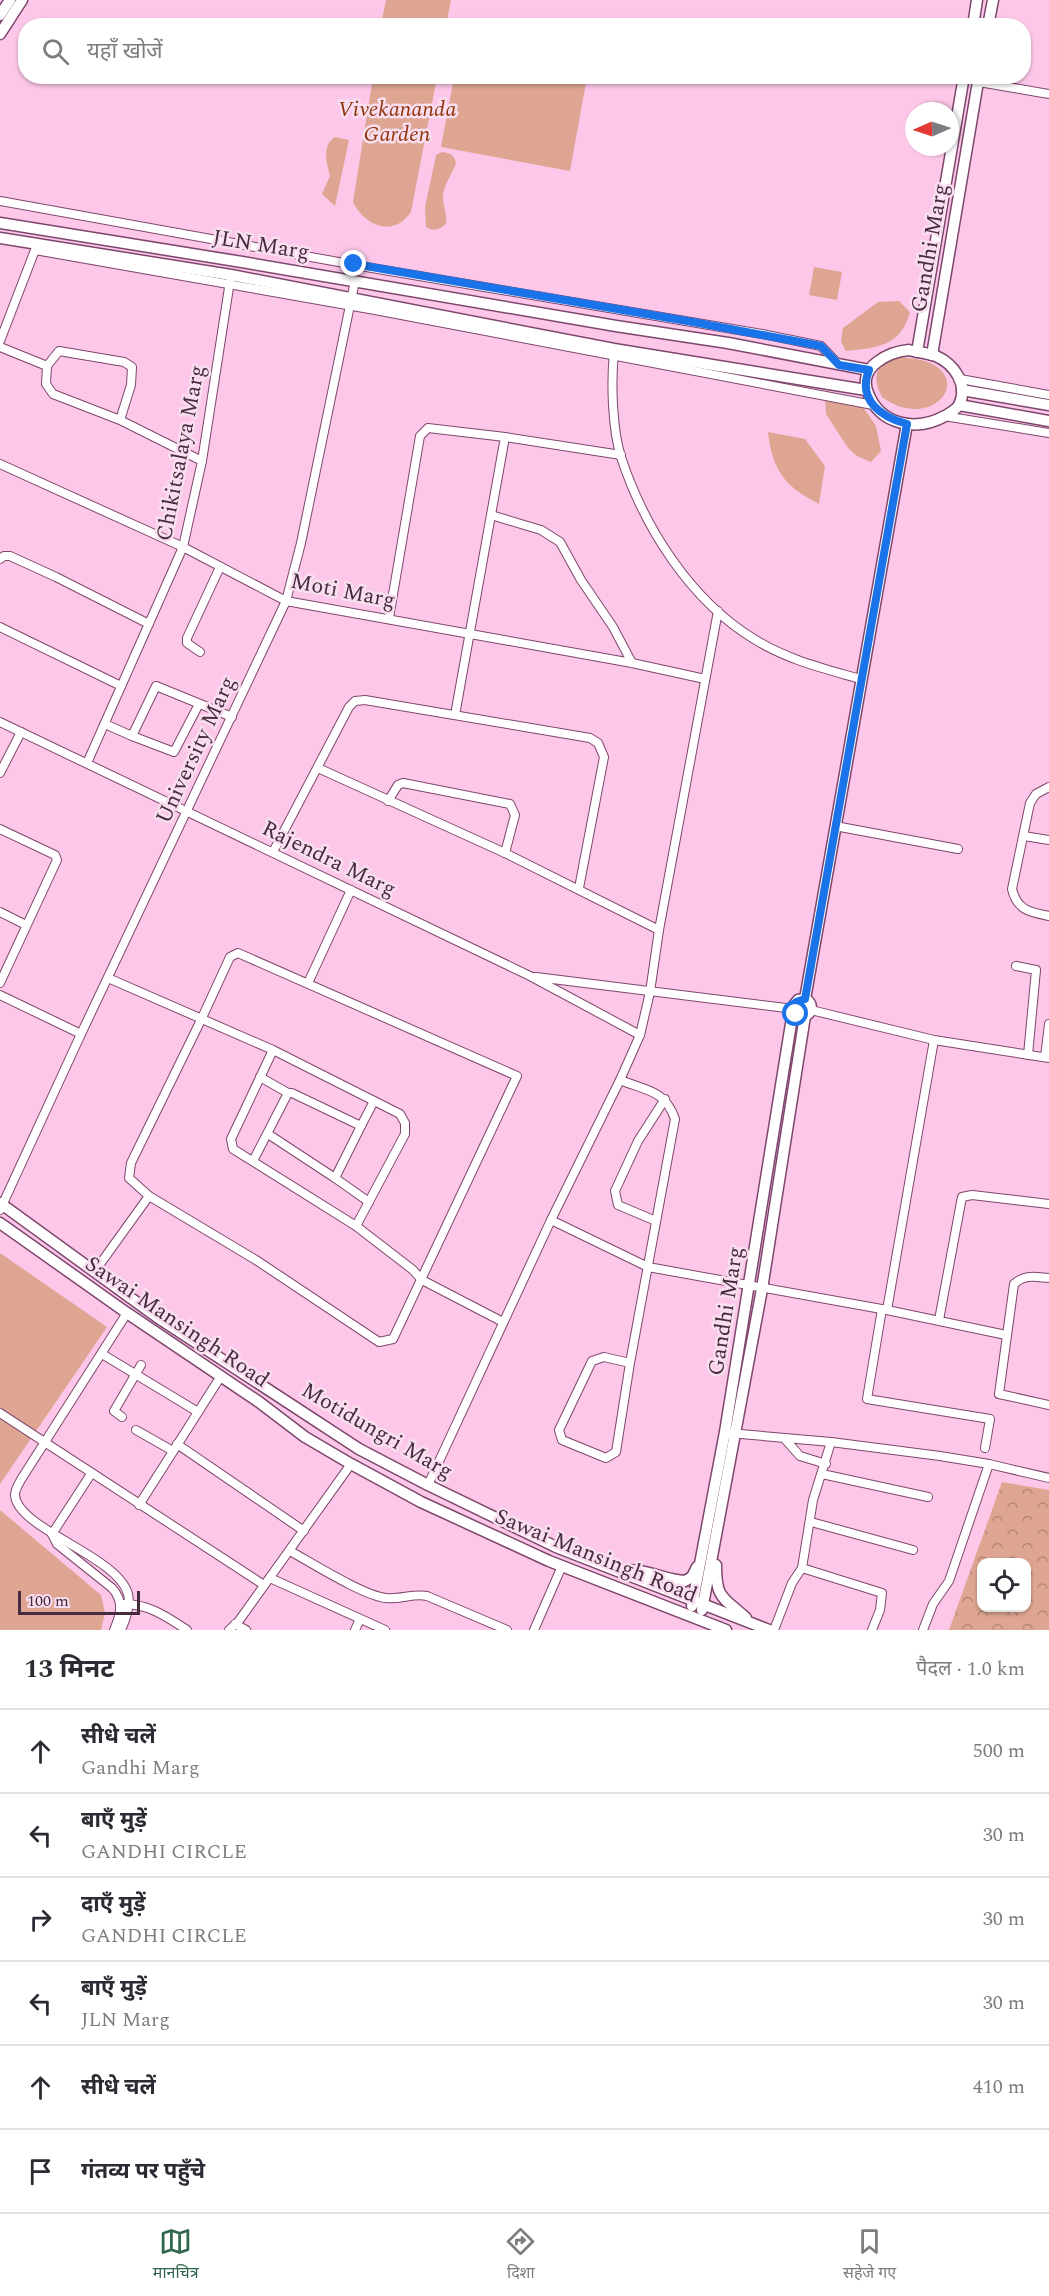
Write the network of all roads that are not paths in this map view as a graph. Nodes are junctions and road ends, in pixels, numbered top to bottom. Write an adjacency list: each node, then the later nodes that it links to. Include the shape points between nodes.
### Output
1 (10, 0): 5 (main road)
2 (22, 0): 8 (main road)
3 (978, 0): 6 (main road)
4 (993, 0): 7 (main road)
5 (0, 15)
6 (975, 18)
7 (990, 18)
8 (0, 34)
9 (963, 84): 24 (main road, Gandhi Marg)
10 (978, 84): 25 (main road, Gandhi Marg)
11 (1002, 84): 12 (street)
12 (1049, 94)
13 (0, 201): 26 (street, via 762,334 821,346)
14 (0, 223): 19 (main road, JLN Marg)
15 (0, 238): 17 (main road, JLN Marg)
16 (0, 244): 17 (main road)
17 (37, 247): 18 (main road, JLN Marg); 21 (street)
18 (230, 280): 20 (main road, JLN Marg); 42 (street, Chikitsalaya Marg)
19 (355, 281): 20 (street, University Marg); 26 (main road, JLN Marg)
20 (351, 301): 23 (main road, JLN Marg); 48 (street, University Marg)
21 (0, 341)
22 (0, 347): 27 (street)
23 (614, 352): 30 (main road, JLN Marg); 32 (street); 41 (street, via 614,410)
24 (918, 352): 25 (main road); 28 (main road, via 894,352)
25 (932, 355): 29 (main road, via 948,364)
26 (839, 365): 28 (main road, JLN Marg)
27 (46, 366): 36 (street, via 46,384 53,394); 36 (street, via 59,351 124,362 132,367)
28 (869, 370): 30 (main road)
29 (961, 384): 31 (street); 33 (main road); 34 (main road)
30 (866, 390): 32 (main road)
31 (1049, 394)
32 (873, 405): 38 (main road, via 891,420)
33 (959, 405): 35 (main road); 37 (main road)
34 (1049, 405)
35 (944, 416): 38 (main road, via 921,425); 39 (street)
36 (120, 420): 42 (street)
37 (1049, 421)
38 (907, 424): 57 (main road)
39 (1049, 434)
40 (505, 437): 41 (street); 44 (street); 50 (street, via 438,428 428,428 420,436)
41 (621, 455): 49 (street, via 660,542 690,583)
42 (202, 461): 45 (street, Chikitsalaya Marg)
43 (0, 464): 45 (street, Moti Marg)
44 (491, 516): 53 (street); 55 (street, via 541,530 560,542)
45 (183, 547): 47 (street, Moti Marg); 51 (street, Chikitsalaya Marg)
46 (0, 559): 51 (street, via 10,556)
47 (220, 567): 48 (street, Moti Marg); 54 (street, via 187,638 187,643)
48 (286, 601): 50 (street, Moti Marg); 61 (street, University Marg)
49 (718, 611): 56 (street); 57 (street, via 752,638 794,660)
50 (389, 618): 53 (street, Moti Marg)
51 (149, 624): 58 (street, Chikitsalaya Marg)
52 (0, 627): 58 (street)
53 (469, 634): 55 (street, Moti Marg); 60 (street)
54 (200, 652)
55 (632, 663): 56 (street, Moti Marg)
56 (705, 679): 84 (street)
57 (860, 679): 72 (main road)
58 (121, 687): 63 (street, Chikitsalaya Marg)
59 (199, 704): 61 (street); 65 (street, via 174,752); 65 (street, via 156,686)
60 (455, 715): 67 (street, via 355,701); 79 (street, via 590,738 598,743 604,757)
61 (232, 717): 71 (street, University Marg)
62 (0, 722): 64 (street, Rajendra Marg)
63 (105, 724): 65 (street); 66 (street, Chikitsalaya Marg)
64 (21, 732): 66 (street, Rajendra Marg); 68 (street)
65 (132, 735)
66 (87, 763): 71 (street, Rajendra Marg)
67 (318, 768): 70 (street); 77 (street)
68 (0, 773)
69 (1049, 787): 74 (street, via 1036,794 1030,803)
70 (388, 801): 78 (street); 78 (street, via 398,784 403,783 510,804 515,815)
71 (187, 811): 77 (street, Rajendra Marg); 87 (street, University Marg)
72 (835, 826): 76 (street); 92 (main road, via 805,999 810,1002)
73 (0, 829): 83 (street, via 55,855 57,860)
74 (1024, 836): 75 (street); 82 (street, via 1012,889 1015,902 1022,909)
75 (1049, 840)
76 (958, 849)
77 (273, 852): 80 (street, Rajendra Marg)
78 (505, 853): 79 (street)
79 (579, 888): 84 (street)
80 (351, 890): 86 (street, Rajendra Marg); 89 (street)
81 (0, 912): 83 (street)
82 (1049, 916)
83 (26, 925): 88 (street)
84 (659, 930): 90 (street)
85 (1016, 966): 99 (street, via 1036,970)
86 (530, 976): 90 (street); 96 (street, Rajendra Marg)
87 (108, 978): 93 (street); 95 (street, University Marg)
88 (0, 982)
89 (308, 983): 93 (street, via 242,954 233,954); 121 (street, via 517,1076)
90 (650, 992): 92 (street); 96 (street)
91 (0, 995): 95 (street)
92 (801, 1012): 97 (street); 122 (main road, Gandhi Marg); 123 (main road)
93 (201, 1020): 98 (street); 110 (street, via 131,1163 131,1182)
94 (1049, 1024): 100 (street)
95 (81, 1034): 113 (street, University Marg)
96 (640, 1035): 102 (street)
97 (934, 1040): 99 (street); 124 (street)
98 (273, 1050): 101 (street); 105 (street)
99 (1028, 1055): 100 (street)
100 (1047, 1058)
101 (260, 1077): 103 (street); 108 (street, via 231,1138 233,1149)
102 (620, 1080): 104 (street); 114 (street)
103 (288, 1093): 106 (street); 107 (street)
104 (665, 1099): 115 (street, via 675,1119); 115 (street, via 642,1133 615,1191 618,1205)
105 (374, 1101): 106 (street); 111 (street, via 400,1114 405,1134)
106 (361, 1126): 109 (street)
107 (268, 1134): 108 (street); 109 (street)
108 (253, 1161): 117 (street)
109 (335, 1178): 111 (street)
110 (149, 1196): 119 (street); 121 (street, via 256,1260 379,1342 393,1340)
111 (369, 1202): 117 (street)
112 (1049, 1204): 126 (street, via 962,1197)
113 (1, 1206): 119 (main road, Motidungri Marg)
114 (551, 1220): 118 (street); 127 (street)
115 (656, 1221): 118 (street)
116 (0, 1223): 125 (main road, Sawai Mansingh Road)
117 (356, 1226): 121 (street)
118 (648, 1267): 122 (street); 130 (street)
119 (95, 1271): 151 (main road, Motidungri Marg, via 359,1449)
120 (1049, 1278): 128 (street, via 1030,1276 1014,1284)
121 (422, 1280): 127 (street)
122 (750, 1286): 123 (street); 139 (main road, Gandhi Marg)
123 (762, 1289): 124 (street); 139 (main road)
124 (884, 1309): 126 (street); 144 (street, via 867,1399 990,1419)
125 (127, 1313): 129 (street); 133 (main road, Sawai Mansingh Road)
126 (939, 1320): 128 (street)
127 (503, 1322): 151 (street)
128 (1006, 1335): 134 (street, via 999,1394)
129 (102, 1354): 132 (street); 142 (street)
130 (630, 1363): 130 (street, via 604,1357 592,1361 559,1430 562,1440 606,1458 615,1452)
131 (141, 1365): 132 (street)
132 (136, 1375): 135 (street); 137 (street, via 114,1412)
133 (221, 1376): 135 (street); 145 (main road, Sawai Mansingh Road, via 305,1437)
134 (1049, 1405)
135 (198, 1412): 143 (street)
136 (0, 1413): 142 (street)
137 (122, 1417)
138 (136, 1430): 143 (street)
139 (730, 1433): 140 (street); 155 (main road); 160 (main road, Gandhi Marg)
140 (784, 1438): 141 (street); 146 (street, via 800,1456)
141 (831, 1442): 146 (street); 147 (street)
142 (45, 1443): 148 (street); 157 (street, via 15,1493 24,1511)
143 (175, 1448): 153 (street); 156 (street)
144 (985, 1448)
145 (351, 1464): 156 (street); 161 (main road, Sawai Mansingh Road, via 443,1512)
146 (826, 1464): 149 (street)
147 (990, 1464): 150 (street); 183 (street, via 949,1581)
148 (91, 1474): 153 (street); 157 (street)
149 (822, 1474): 152 (street); 154 (street)
150 (1049, 1478)
151 (428, 1485): 163 (main road, Motidungri Marg)
152 (928, 1497)
153 (139, 1505): 164 (street)
154 (811, 1522): 158 (street); 162 (street)
155 (719, 1526): 165 (main road); 169 (main road, via 716,1587)
156 (304, 1531): 159 (street)
157 (52, 1534): 166 (street, via 57,1544 112,1588)
158 (913, 1550)
159 (290, 1551): 164 (street); 177 (street, via 374,1594 385,1598 427,1596)
160 (701, 1558): 163 (main road, via 687,1581 631,1569); 165 (main road, Gandhi Marg)
161 (562, 1566): 167 (main road, Sawai Mansingh Road); 178 (street)
162 (802, 1568): 181 (street); 182 (street, via 882,1593)
163 (616, 1571): 165 (main road, Motidungri Marg)
164 (267, 1582): 168 (street); 170 (street)
165 (698, 1602): 167 (main road); 169 (main road, Motidungri Marg)
166 (125, 1604): 171 (street); 172 (street); 173 (street, via 153,1609)
167 (695, 1618): 179 (main road, Sawai Mansingh Road)
168 (360, 1619): 175 (street); 176 (street)
169 (751, 1623): 180 (main road, Motidungri Marg)
170 (232, 1627): 174 (street)
171 (114, 1630)
172 (121, 1630)
173 (187, 1630)
174 (246, 1630)
175 (355, 1630)
176 (385, 1630)
177 (507, 1630)
178 (534, 1630)
179 (726, 1630)
180 (769, 1630)
181 (774, 1630)
182 (872, 1630)
183 (923, 1630)

